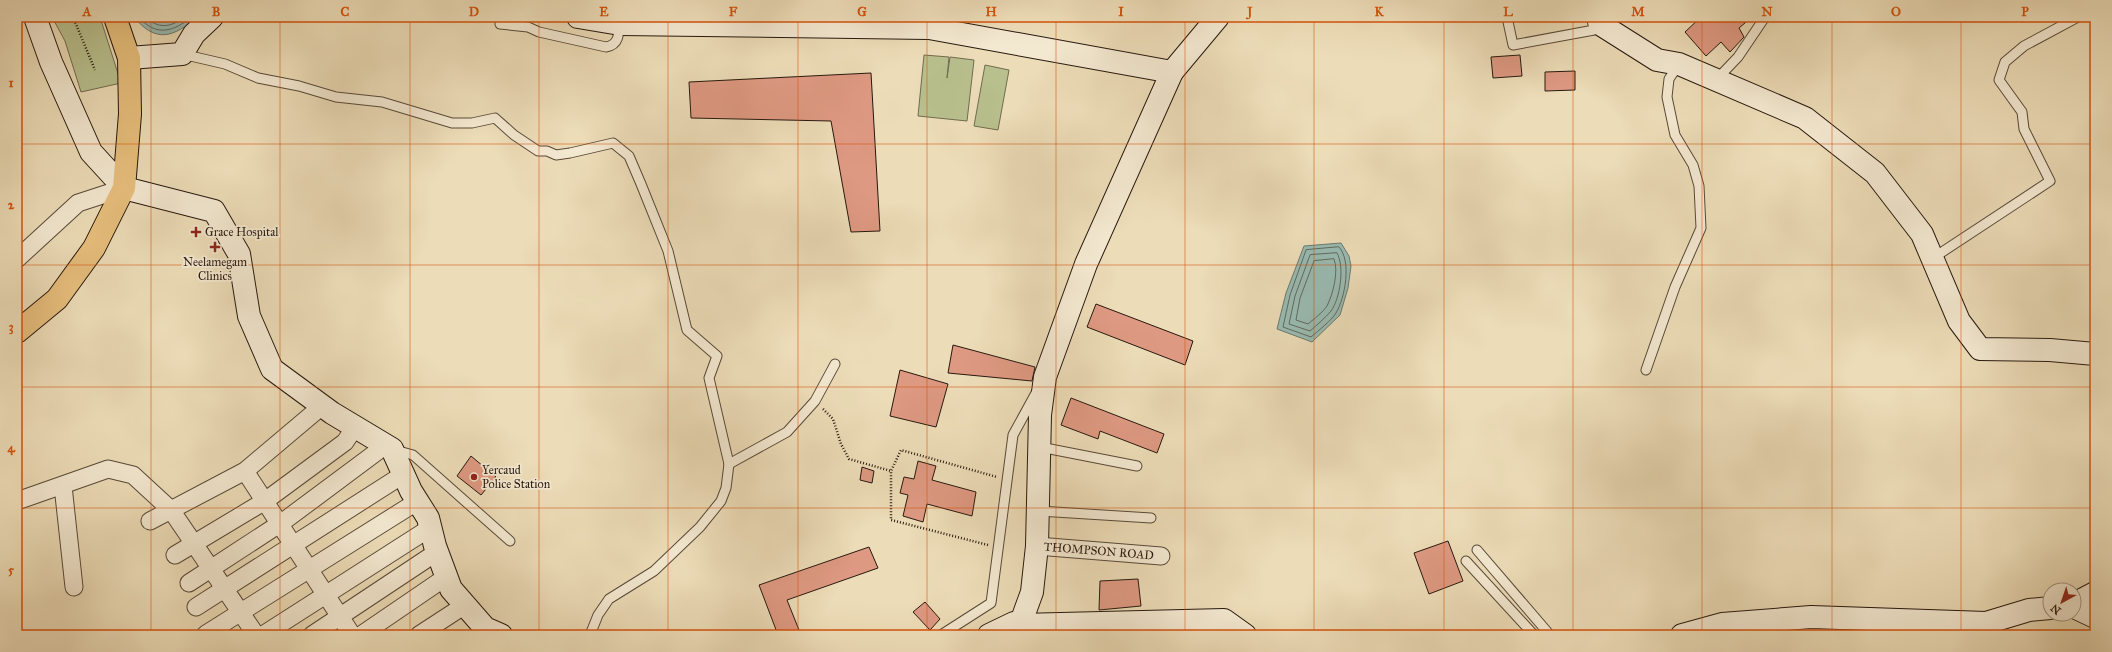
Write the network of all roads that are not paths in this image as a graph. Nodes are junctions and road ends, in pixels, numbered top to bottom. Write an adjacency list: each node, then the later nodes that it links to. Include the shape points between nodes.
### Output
1 (35, 17): 18 (main road, via 90,152)
2 (115, 17): 14 (main road)
3 (212, 17): 13 (main road, via 194,34)
4 (578, 17): 11 (main road)
5 (1218, 17): 16 (main road)
6 (1507, 17): 7 (lane, via 1513,45 1594,30)
7 (1591, 17)
8 (1600, 17): 15 (main road, via 1600,24 1657,60)
9 (1765, 17): 17 (lane, via 1738,57)
10 (2078, 17): 19 (lane, via 2024,46 2005,62 1999,80 2022,112 2024,129 2050,181)
11 (619, 20): 12 (lane, via 618,39 606,47 539,32 528,27); 16 (main road, via 929,28)
12 (500, 24)
13 (182, 54): 14 (main road); 30 (lane, via 225,64 258,78 336,97 382,102 452,123 472,123 495,118 538,151 570,153 613,143 629,156 668,251 687,330 717,356 709,378)
14 (129, 58): 18 (main road, via 130,114)
15 (1679, 64): 17 (main road); 24 (lane, via 1669,79 1667,97 1675,135 1693,165 1699,186 1701,228 1675,288)
16 (1172, 72): 25 (main road, via 1086,264)
17 (1716, 80): 19 (main road, via 1805,118 1875,173 1922,234)
18 (124, 188): 20 (street, via 78,203); 21 (main road, via 94,248 57,299); 26 (main road, via 214,211 239,254 249,316 272,370)
19 (1933, 258): 22 (main road, via 1959,321 1980,349 2050,350)
20 (17, 260)
21 (17, 332)
22 (2095, 354)
23 (835, 364): 30 (lane, via 815,401 787,432)
24 (1646, 370)
25 (1045, 377): 29 (main road, via 1040,415); 79 (lane, via 1013,435 991,603)
26 (322, 406): 27 (main road); 32 (street)
27 (355, 427): 28 (main road); 36 (street, via 345,442)
28 (389, 447): 33 (main road); 42 (street); 44 (lane, via 413,455)
29 (1040, 447): 31 (lane); 39 (main road)
30 (729, 464): 78 (lane, via 722,501 700,528 654,571 609,599 598,615)
31 (1137, 466)
32 (246, 471): 36 (street); 38 (street)
33 (404, 474): 37 (main road); 46 (street)
34 (63, 486): 35 (street); 38 (street, via 108,469 133,475); 57 (street)
35 (17, 501)
36 (266, 501): 42 (street); 45 (street)
37 (418, 501): 43 (main road, via 428,518); 54 (street)
38 (172, 510): 41 (street); 45 (street)
39 (1039, 511): 40 (lane); 47 (main road)
40 (1151, 518)
41 (150, 521)
42 (280, 523): 46 (street); 53 (street)
43 (430, 528): 49 (main road); 60 (street)
44 (510, 541)
45 (194, 544): 50 (street); 53 (street)
46 (294, 544): 54 (street); 58 (street)
47 (1038, 546): 51 (street, THOMPSON ROAD); 69 (main road, via 1032,592)
48 (1477, 550): 83 (lane)
49 (437, 552): 55 (main road); 67 (street)
50 (175, 555)
51 (1161, 556)
52 (1466, 561): 82 (lane)
53 (211, 569): 56 (street); 58 (street)
54 (310, 569): 60 (street); 66 (street)
55 (446, 577): 62 (main road, via 451,590); 76 (street)
56 (189, 583)
57 (74, 587)
58 (225, 589): 63 (street); 66 (street)
59 (2095, 593): 61 (main road)
60 (326, 595): 67 (street); 73 (street)
61 (2082, 601)
62 (465, 605): 71 (main road, via 485,628); 77 (street)
63 (196, 607)
64 (2042, 609): 84 (main road, via 1986,623 1811,617 1722,624)
65 (2082, 610): 68 (main road)
66 (240, 612): 70 (street); 72 (street)
67 (340, 616): 74 (street); 75 (street)
68 (2095, 617)
69 (1020, 625): 80 (main road, via 1014,623); 81 (main road, via 1224,620)
70 (206, 634)
71 (495, 634)
72 (256, 635)
73 (263, 635)
74 (312, 635)
75 (352, 635)
76 (361, 635)
77 (418, 635)
78 (590, 635)
79 (941, 635)
80 (989, 635)
81 (1245, 635)
82 (1534, 635)
83 (1550, 635)
84 (1682, 635)

